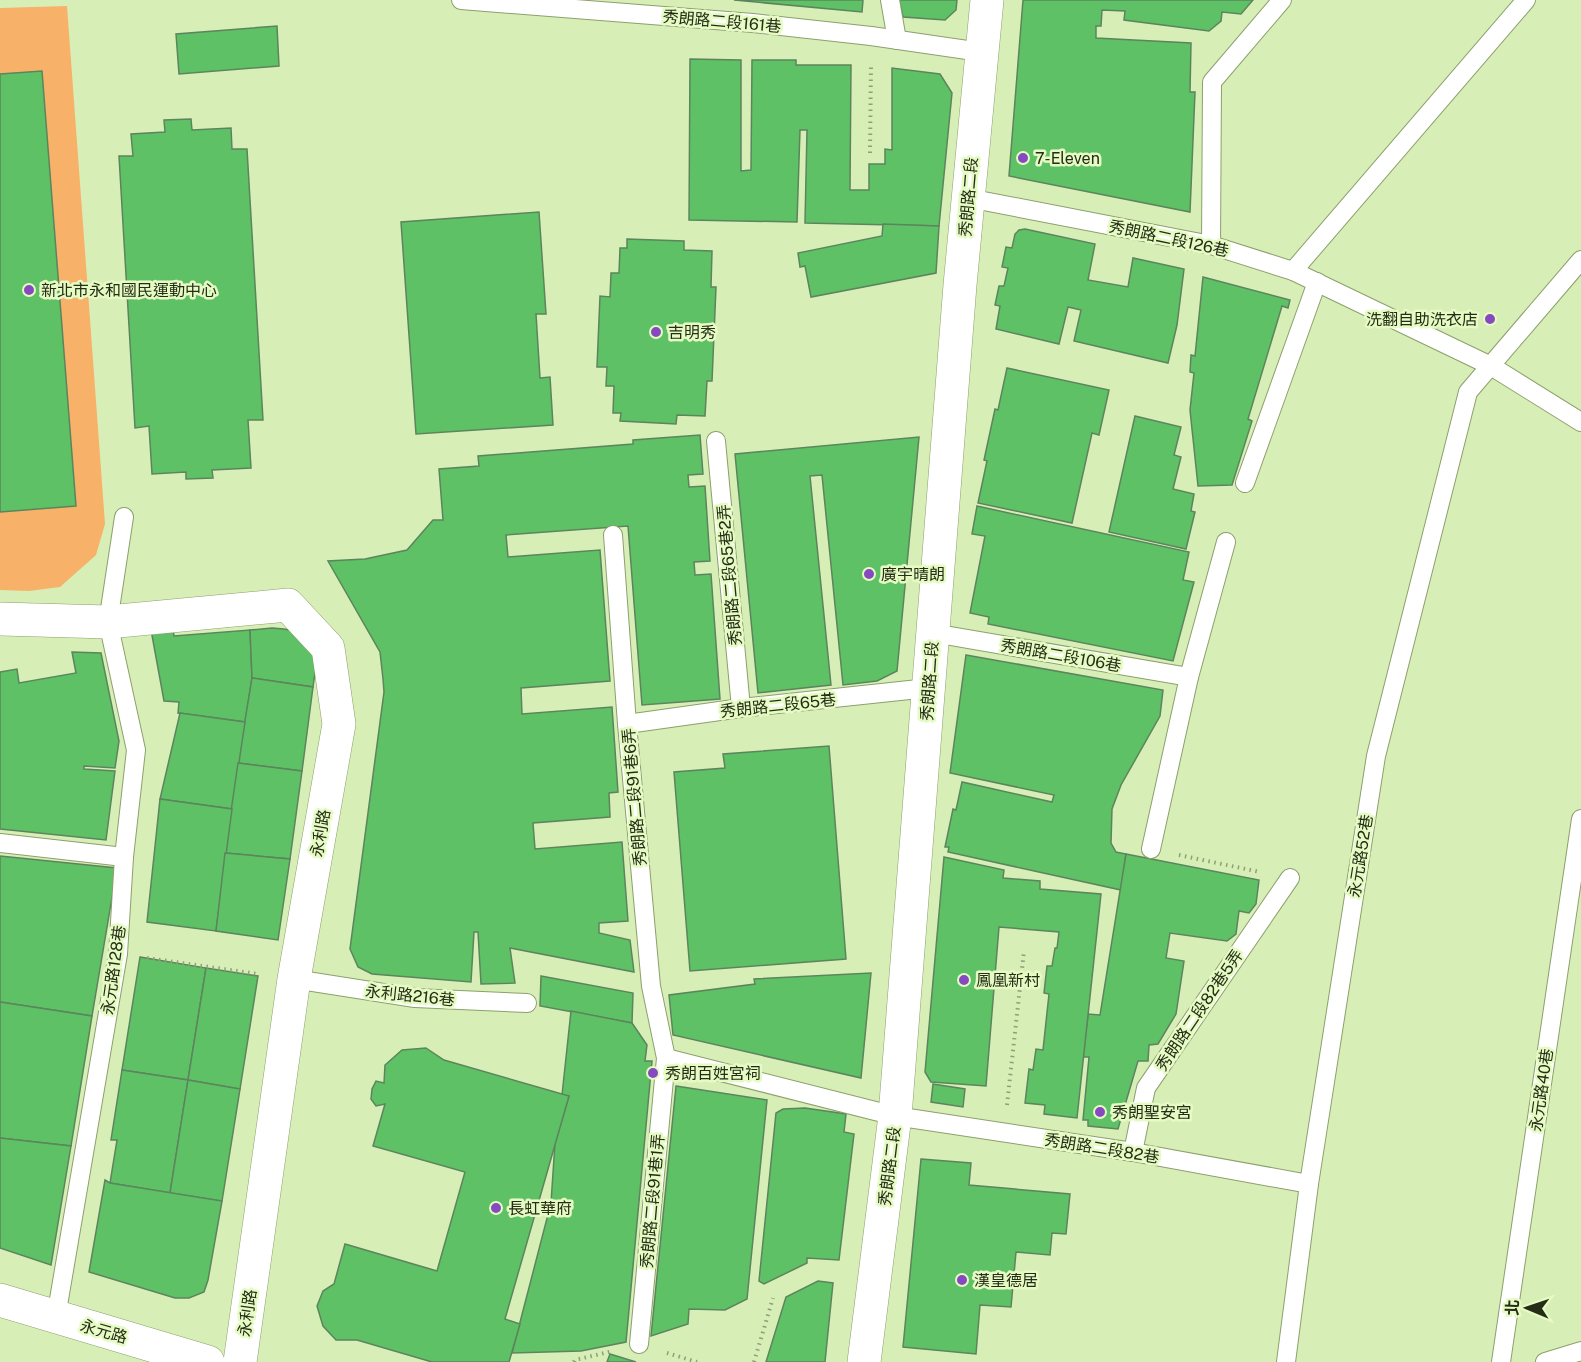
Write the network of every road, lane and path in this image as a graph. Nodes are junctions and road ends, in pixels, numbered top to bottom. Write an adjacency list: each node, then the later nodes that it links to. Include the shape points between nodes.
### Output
1 (461, 0): 2 (lane, 秀朗路二段161巷)
2 (467, 0): 7 (lane, 秀朗路二段161巷)
3 (890, 0): 8 (lane)
4 (987, 0): 9 (street, 秀朗路二段)
5 (1282, 0): 12 (lane, via 1212,82)
6 (1526, 0): 14 (lane)
7 (871, 36): 8 (lane, 秀朗路二段161巷); 10 (path)
8 (897, 40): 9 (lane, 秀朗路二段161巷)
9 (981, 52): 11 (street, 秀朗路二段)
10 (870, 153)
11 (969, 198): 12 (lane, 秀朗路二段126巷); 25 (street, 秀朗路二段)
12 (1210, 245): 14 (lane, 秀朗路二段126巷)
13 (1581, 260): 16 (lane, 永元路52巷)
14 (1293, 271): 15 (lane, 秀朗路二段126巷)
15 (1317, 282): 16 (lane, 秀朗路二段126巷); 19 (lane)
16 (1491, 366): 17 (lane, 秀朗路二段126巷); 43 (lane, 永元路52巷, via 1468,392 1376,756)
17 (1581, 422)
18 (716, 441): 28 (lane, 秀朗路二段65巷2弄)
19 (1245, 483)
20 (124, 517): 24 (lane)
21 (613, 535): 29 (lane, 秀朗路二段91巷6弄)
22 (1226, 542): 26 (lane)
23 (0, 619): 24 (street, 永利路)
24 (108, 622): 33 (lane, 永元路128巷, via 136,750); 37 (street, 永利路, via 288,604 328,648 339,724)
25 (933, 633): 26 (lane, 秀朗路二段106巷); 27 (street, 秀朗路二段)
26 (1189, 677): 32 (lane)
27 (928, 688): 28 (lane, 秀朗路二段65巷); 40 (street, 秀朗路二段)
28 (741, 708): 29 (lane, 秀朗路二段65巷)
29 (627, 724): 39 (lane, 秀朗路二段91巷6弄, via 651,986)
30 (1581, 819): 54 (lane, 永元路40巷)
31 (0, 843): 33 (lane)
32 (1151, 849): 34 (path)
33 (124, 857): 36 (lane, 永元路128巷)
34 (1290, 878): 42 (lane, 秀朗路二段82巷5弄, via 1146,1088)
35 (1024, 951): 41 (path)
36 (118, 954): 37 (path); 46 (lane, 永元路128巷)
37 (294, 979): 38 (lane, 永利路216巷, via 415,998); 50 (street, 永利路)
38 (527, 1003)
39 (666, 1058): 40 (lane, 秀朗路二段82巷); 47 (lane, 秀朗路二段91巷1弄)
40 (895, 1116): 41 (lane, 秀朗路二段82巷); 52 (street, 秀朗路二段)
41 (1004, 1132): 42 (lane, 秀朗路二段82巷)
42 (1133, 1152): 43 (lane, 秀朗路二段82巷)
43 (1309, 1184): 53 (lane, 永元路52巷)
44 (773, 1298): 51 (path)
45 (0, 1300): 46 (street, 永元路)
46 (56, 1317): 49 (street, 永元路)
47 (639, 1344)
48 (1581, 1351): 55 (lane)
49 (208, 1362)
50 (240, 1362)
51 (754, 1362)
52 (864, 1362)
53 (1286, 1362)
54 (1502, 1362)
55 (1545, 1362)

